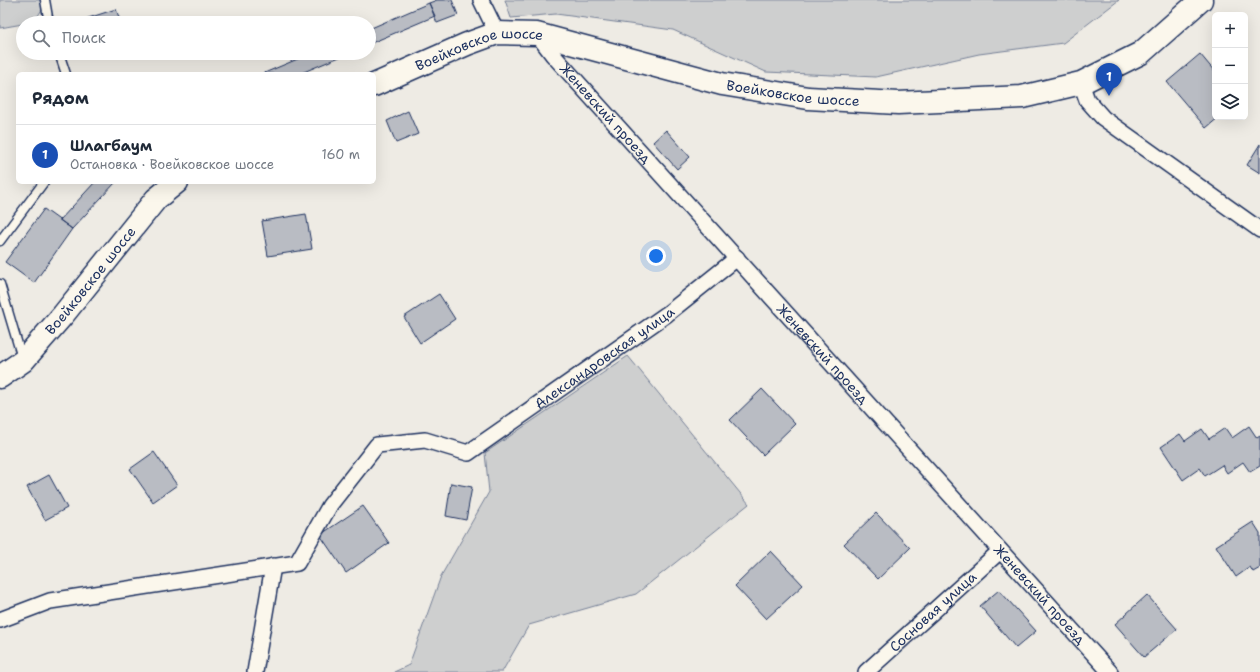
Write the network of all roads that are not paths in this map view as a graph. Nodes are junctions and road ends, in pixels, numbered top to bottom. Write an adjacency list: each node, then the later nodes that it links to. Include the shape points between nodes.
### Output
1 (45, 0): 4 (lane)
2 (481, 0): 5 (street)
3 (1201, 0): 9 (street, Воейковское шоссе, via 1141,53)
4 (47, 16)
5 (497, 32): 6 (street, Воейковское шоссе); 10 (street, Воейковское шоссе)
6 (536, 34): 9 (street, Воейковское шоссе, via 722,84 808,98 898,102 1022,97); 15 (street, Женевский проезд)
7 (61, 60): 8 (lane)
8 (65, 72)
9 (1081, 83): 13 (street, via 1087,100 1103,118)
10 (376, 85)
11 (43, 184): 14 (lane)
12 (175, 184): 17 (street, Воейковское шоссе, via 156,199)
13 (1260, 230)
14 (0, 241)
15 (737, 258): 19 (street, Женевский проезд); 20 (street, Александровская улица, via 667,314 468,453 425,440 377,445 330,505 297,563)
16 (0, 284): 17 (lane)
17 (23, 361): 18 (street, Воейковское шоссе)
18 (0, 377)
19 (1000, 551): 23 (street, Сосновая улица); 24 (street, Женевский проезд)
20 (272, 566): 21 (street, via 50,601); 22 (street)
21 (0, 620)
22 (255, 672)
23 (866, 672)
24 (1110, 672)

